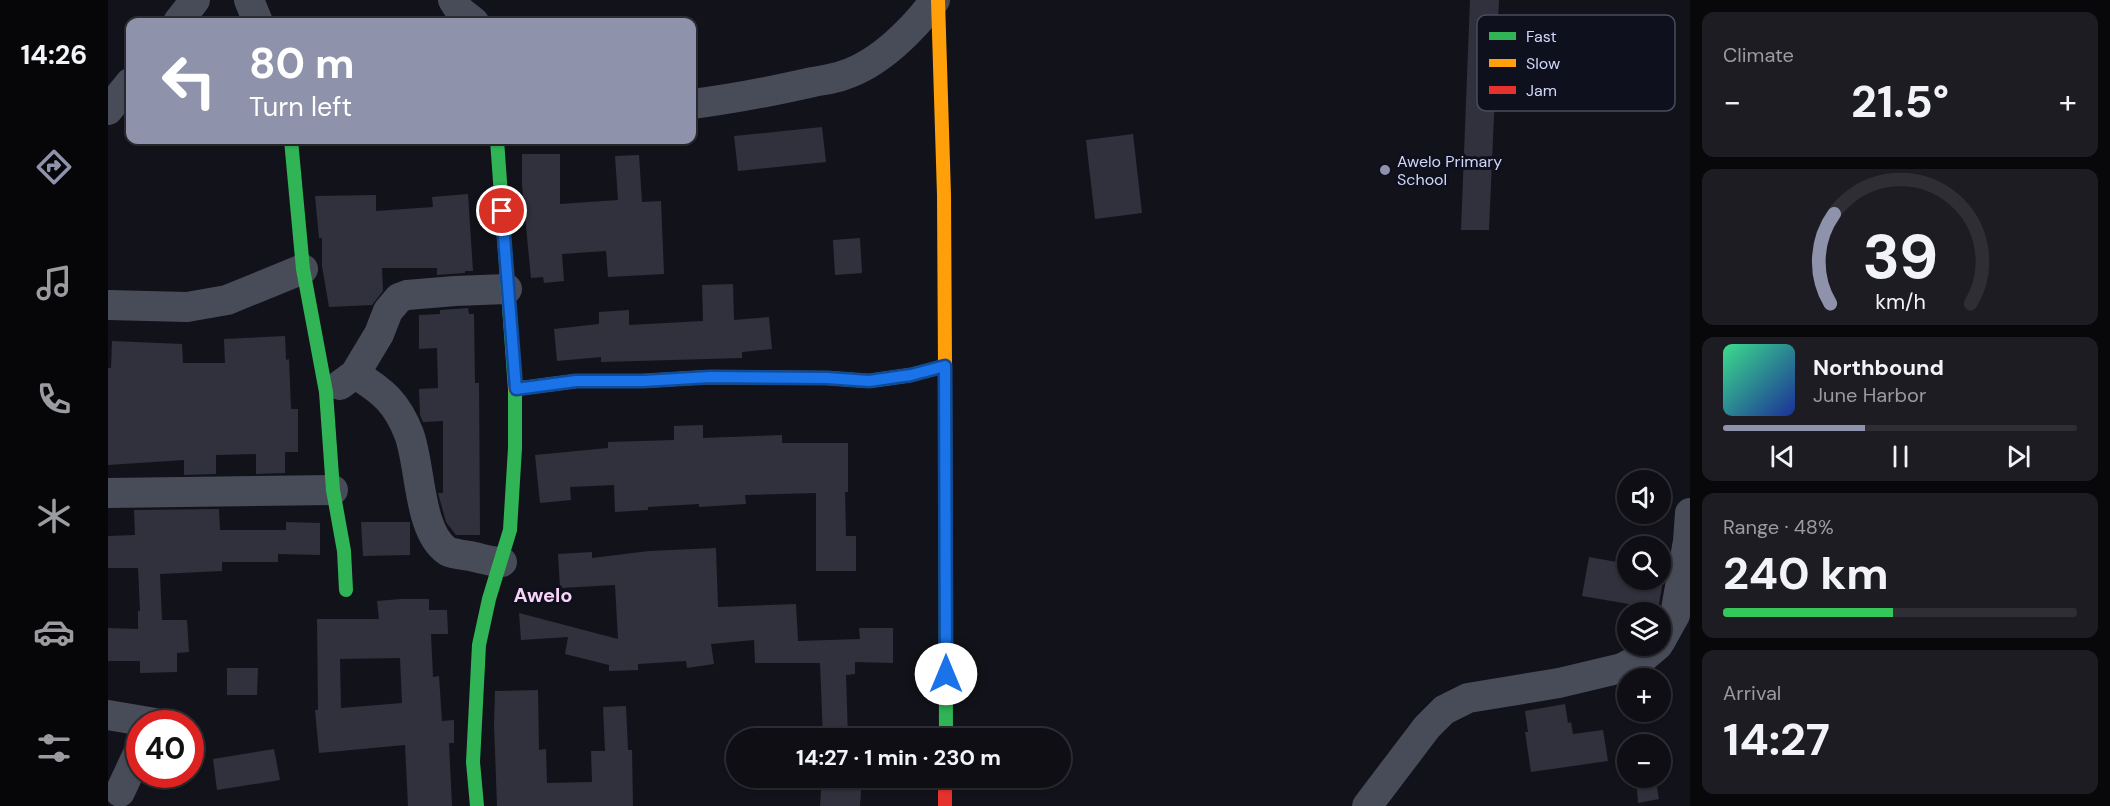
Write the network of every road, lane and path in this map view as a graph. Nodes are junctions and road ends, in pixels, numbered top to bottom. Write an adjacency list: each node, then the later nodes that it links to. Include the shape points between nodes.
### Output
1 (195, 0): 5 (street)
2 (249, 0): 6 (street)
3 (453, 0): 7 (street)
4 (936, 0): 9 (street, via 896,42 845,75); 16 (street, via 944,195)
5 (181, 18)
6 (256, 18)
7 (469, 18)
8 (126, 88): 10 (street)
9 (696, 103)
10 (108, 110)
11 (291, 144): 13 (street)
12 (497, 144): 14 (street)
13 (303, 269): 15 (street, via 227,300 187,307); 19 (street)
14 (507, 289): 17 (street, via 399,298 388,311); 18 (street)
15 (108, 305)
16 (945, 366): 18 (street, via 869,381 711,377 576,381); 29 (street)
17 (355, 374): 19 (street); 23 (street, via 385,393 410,434 426,517 436,537 448,551)
18 (516, 389): 23 (street, via 510,530)
19 (326, 392): 20 (street)
20 (333, 490): 21 (street); 24 (street, via 344,551)
21 (108, 493)
22 (1690, 513): 25 (street)
23 (502, 562): 33 (street, via 479,645 473,762)
24 (346, 590)
25 (1671, 622)
26 (1646, 656): 35 (street, via 1622,668 1559,683 1468,698 1444,710)
27 (108, 715): 28 (street)
28 (126, 718)
29 (946, 728)
30 (126, 779): 32 (street)
31 (945, 788): 34 (street)
32 (120, 792)
33 (477, 806)
34 (945, 806)
35 (1367, 806)

